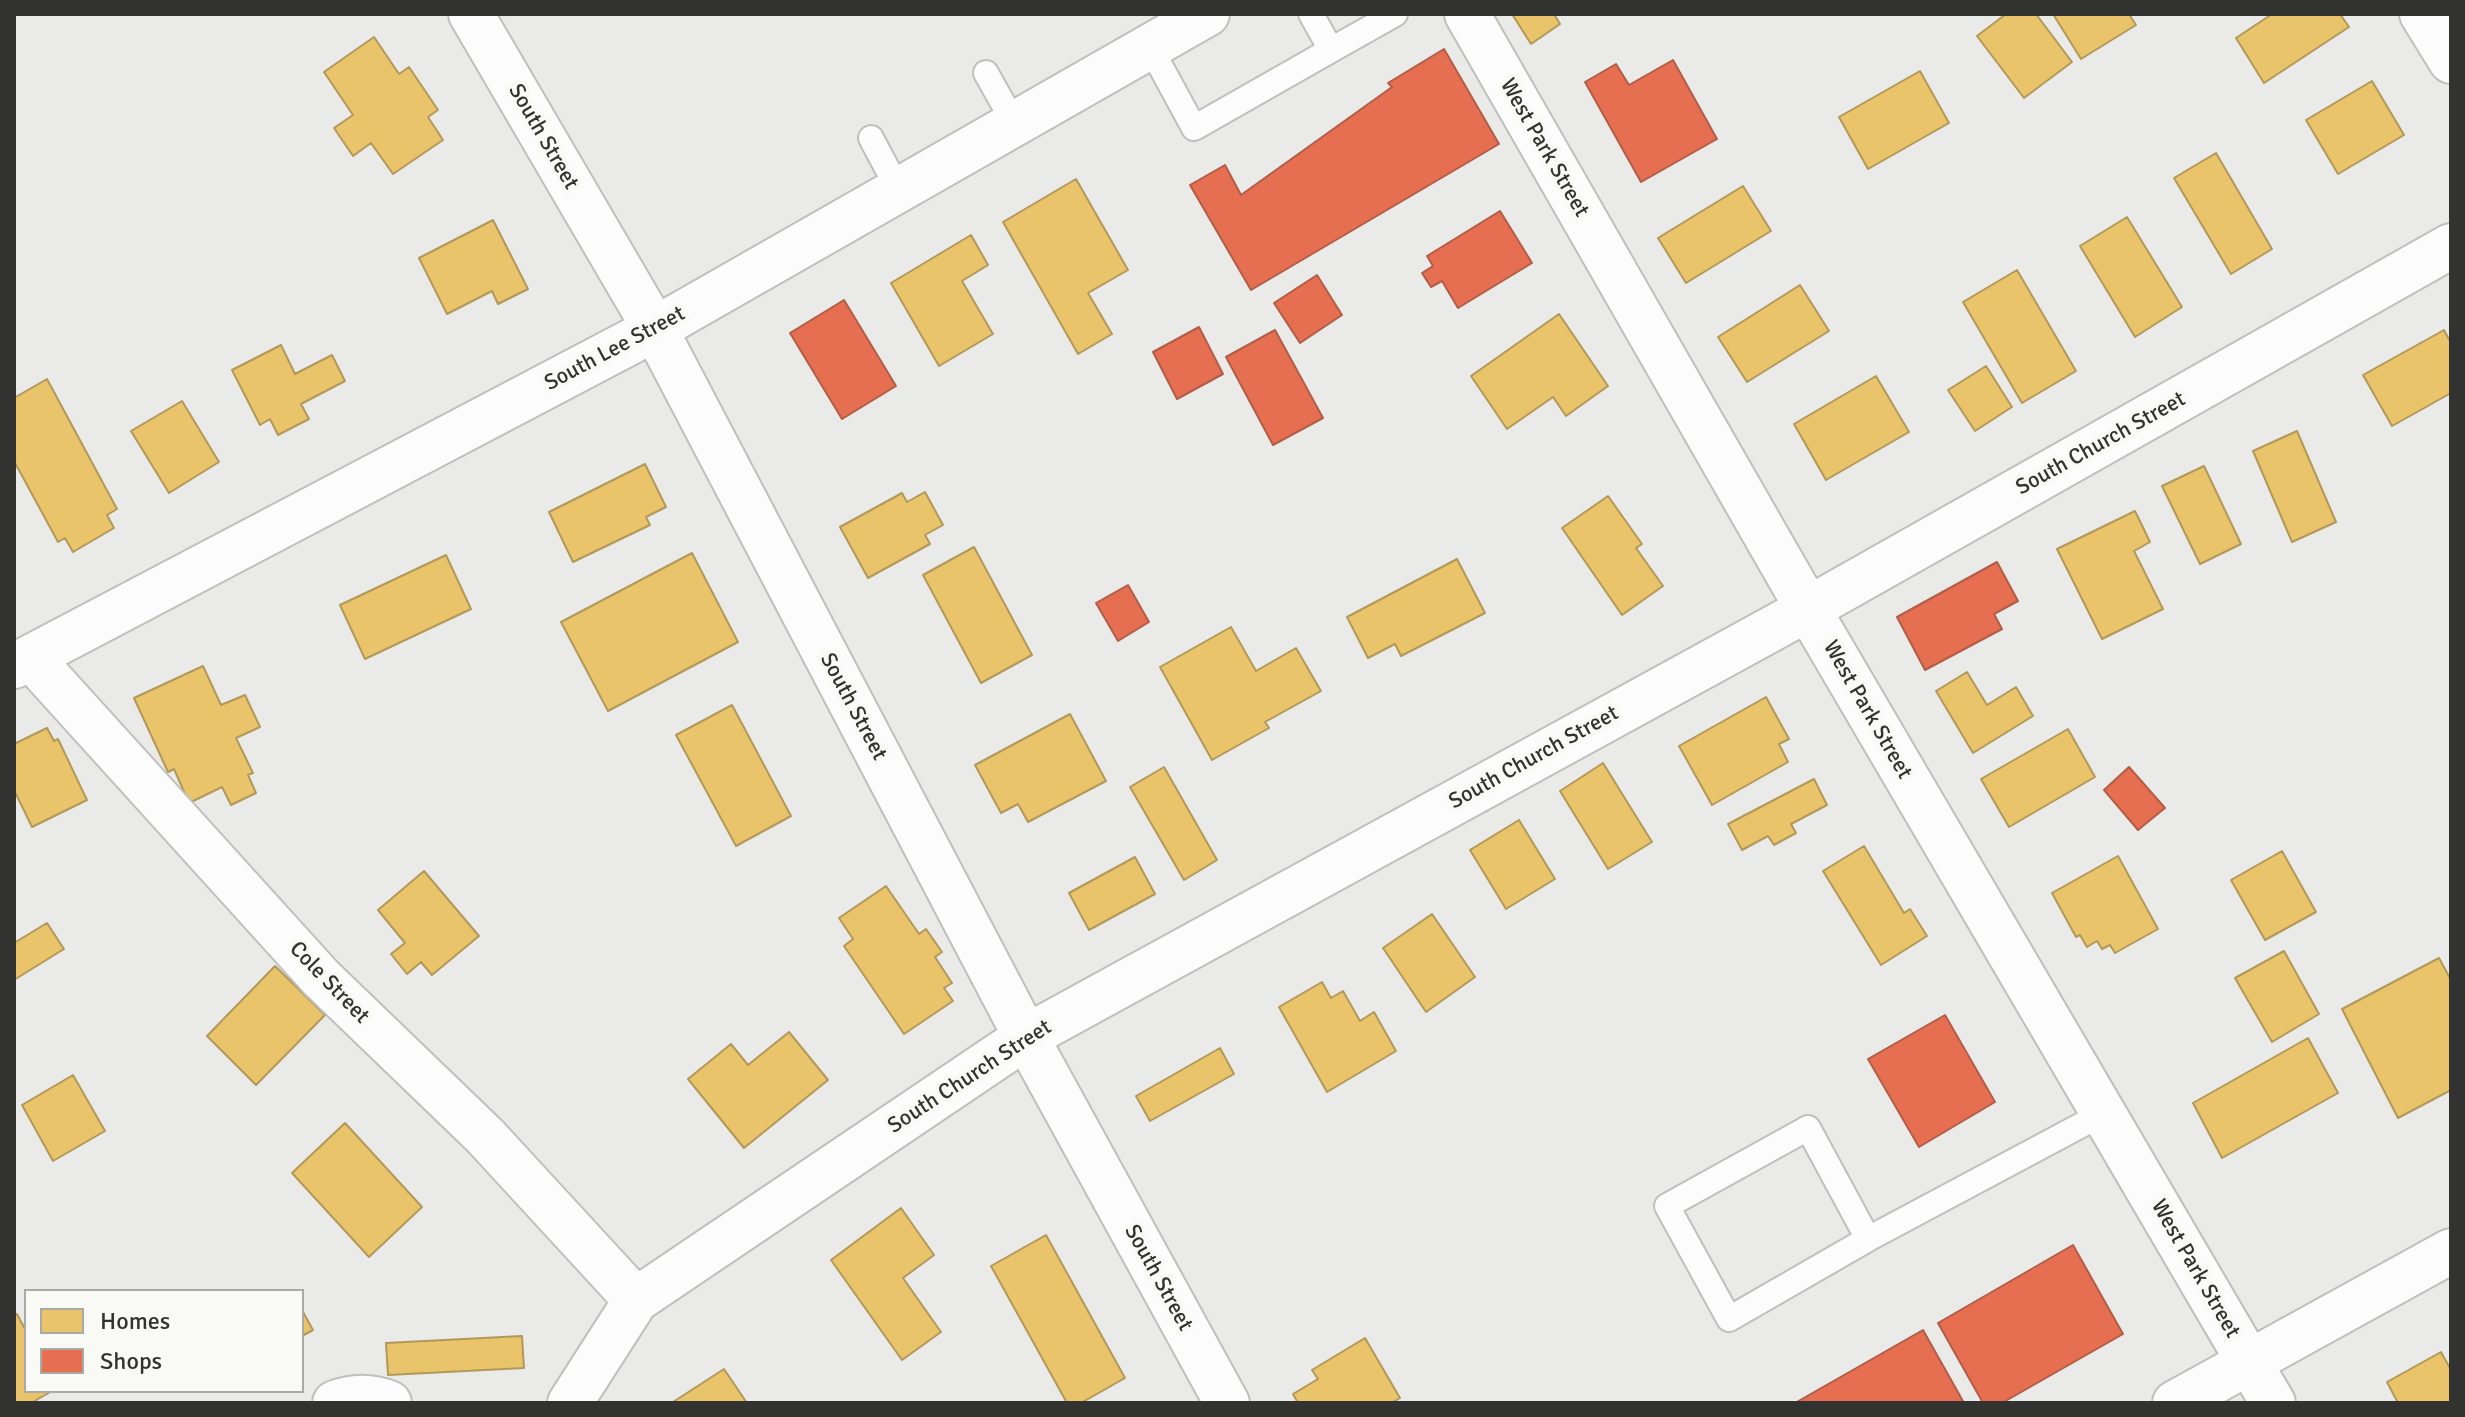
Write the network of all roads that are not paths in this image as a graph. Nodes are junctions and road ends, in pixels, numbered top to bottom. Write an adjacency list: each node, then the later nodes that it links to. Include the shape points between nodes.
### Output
1 (471, 14): 15 (street, South Street)
2 (1207, 14): 7 (street, South Lee Street)
3 (1311, 14): 8 (lane)
4 (1395, 14): 8 (lane)
5 (1467, 14): 16 (street, West Park Street)
6 (2422, 14): 9 (street)
7 (1150, 47): 8 (lane, via 1194,128); 11 (street, South Lee Street)
8 (1331, 50)
9 (2451, 61)
10 (986, 73): 11 (lane)
11 (1014, 123): 13 (street, South Lee Street)
12 (871, 138): 13 (lane)
13 (898, 189): 15 (street, South Lee Street)
14 (2451, 246): 16 (street, South Church Street)
15 (655, 329): 17 (street, South Lee Street); 18 (street, South Street)
16 (1808, 609): 18 (street, South Church Street); 19 (street, West Park Street)
17 (23, 663): 22 (street, Cole Street, via 321,978 485,1136)
18 (1026, 1037): 22 (street, South Church Street); 27 (street, South Street)
19 (2104, 1113): 20 (lane); 23 (street, West Park Street)
20 (1868, 1239): 20 (lane, via 1729,1319 1667,1206 1808,1128)
21 (2451, 1251): 23 (street)
22 (636, 1300): 26 (street)
23 (2250, 1363): 28 (street); 29 (street, West Park Street)
24 (335, 1403): 25 (street, via 361,1397)
25 (389, 1403)
26 (570, 1403)
27 (1227, 1403)
28 (2175, 1403)
29 (2273, 1403)

